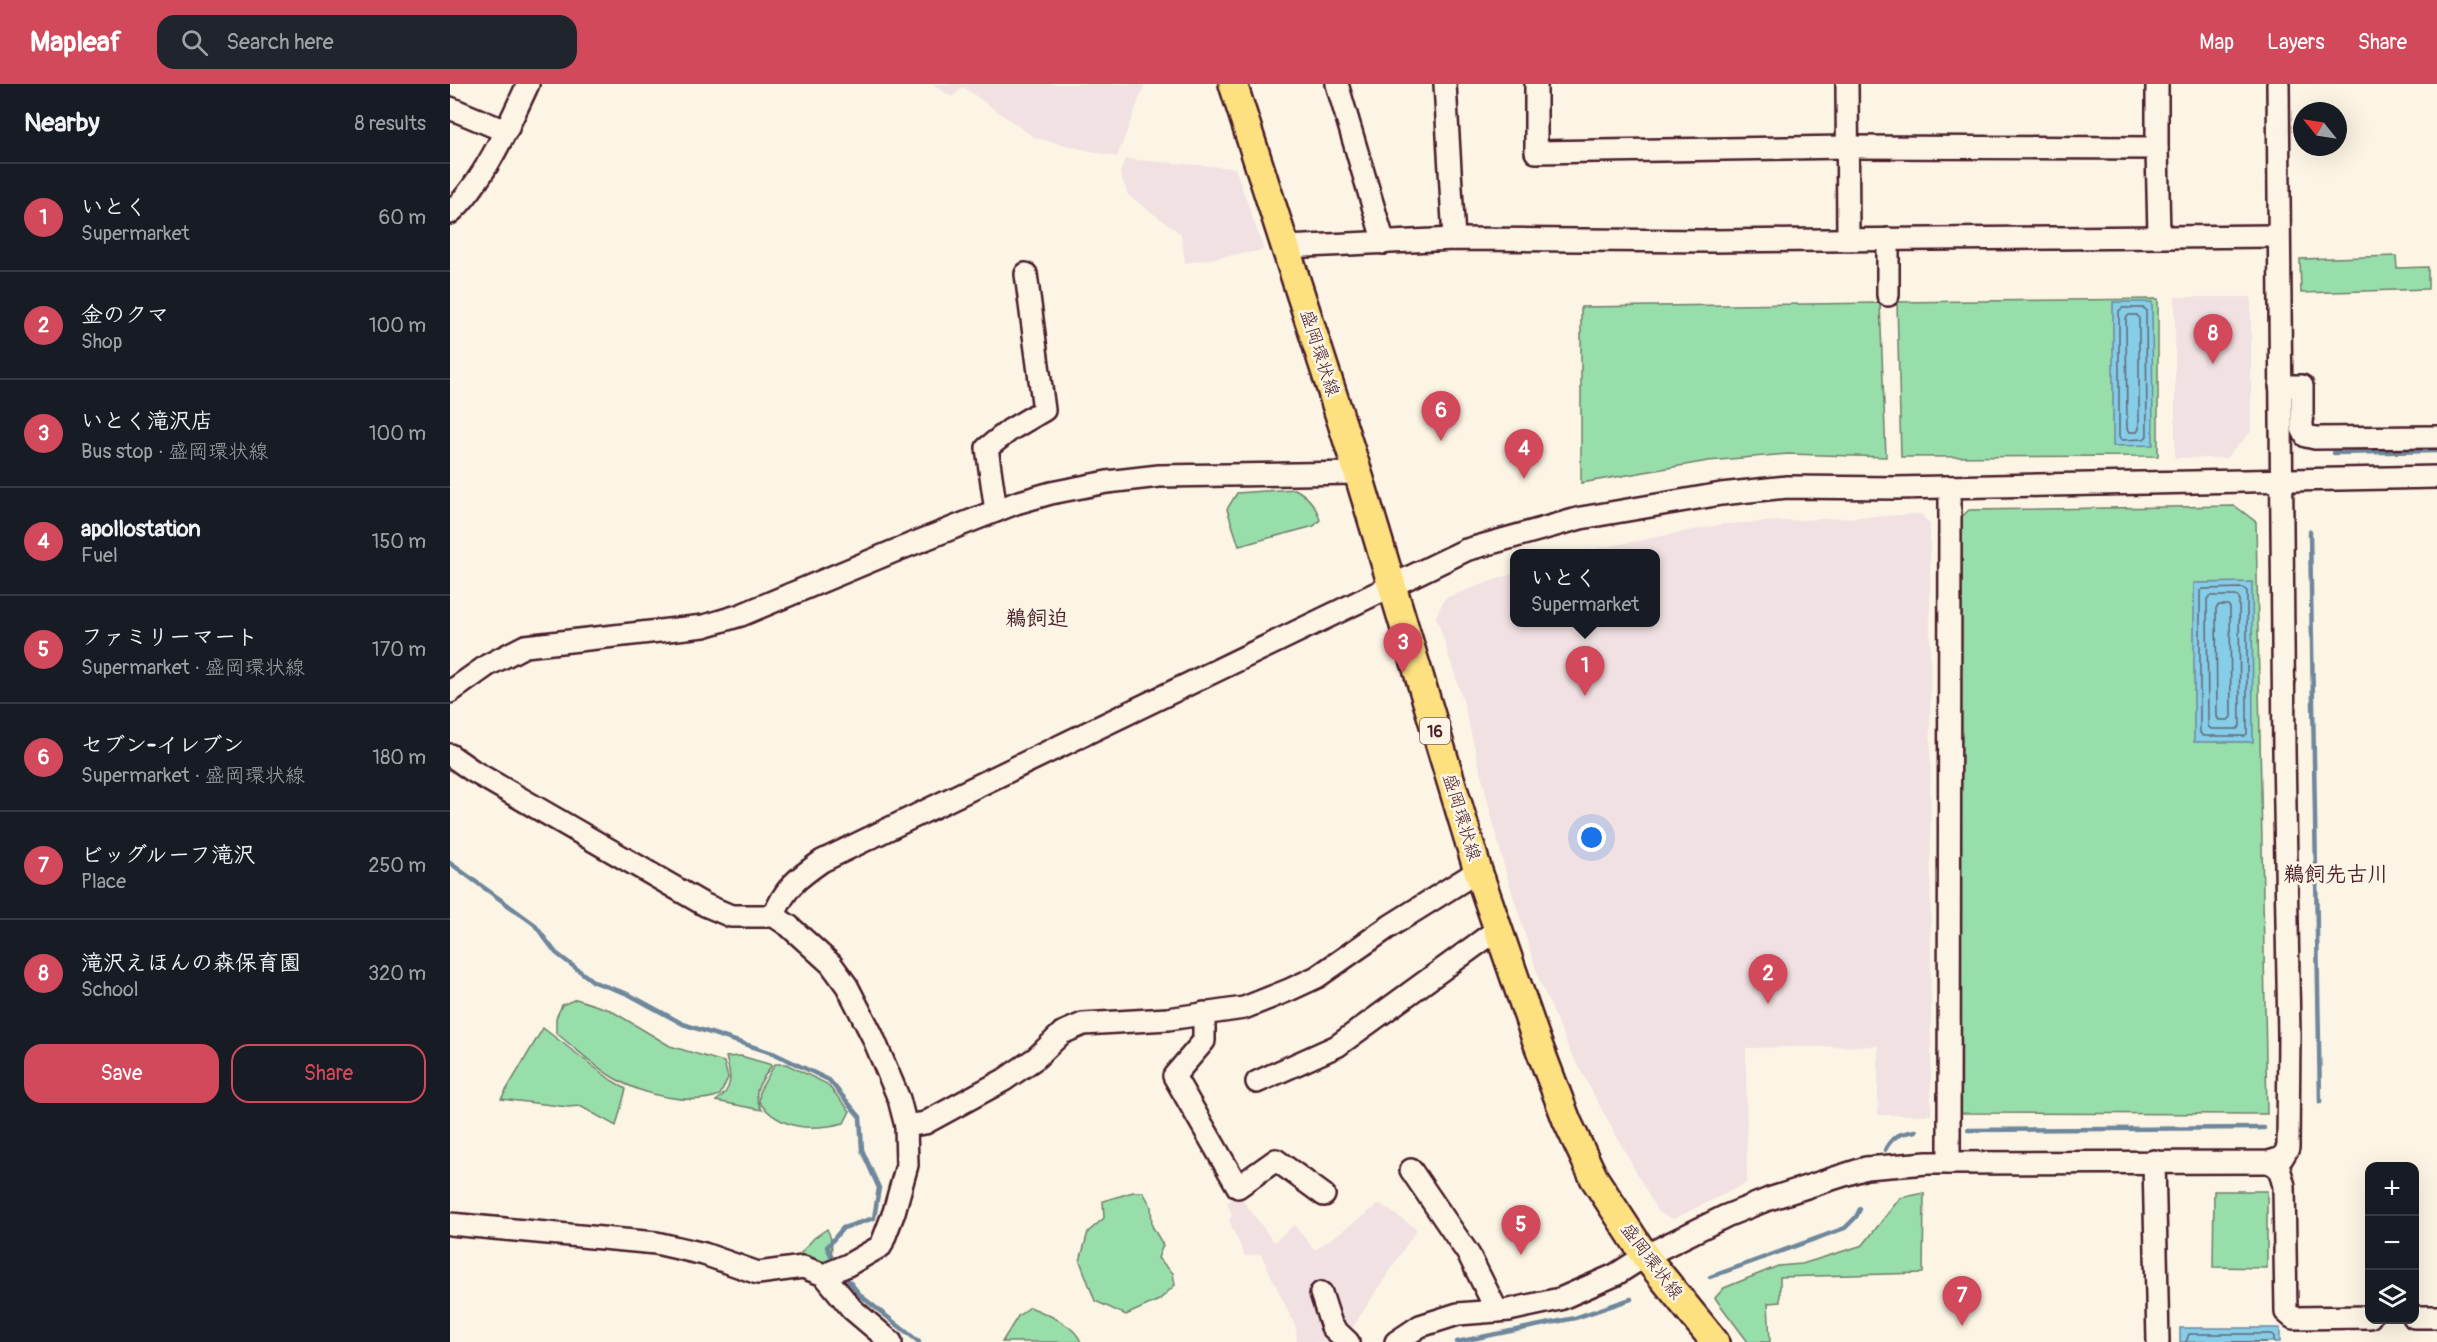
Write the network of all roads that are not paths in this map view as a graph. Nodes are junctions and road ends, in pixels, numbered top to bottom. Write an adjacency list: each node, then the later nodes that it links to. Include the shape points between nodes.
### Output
1 (528, 84): 10 (street)
2 (1233, 84): 20 (main road, 盛岡環状線 / 16)
3 (1337, 84): 19 (street)
4 (1445, 84): 16 (street)
5 (1536, 84): 11 (street, via 1536,152)
6 (1847, 84): 11 (street)
7 (2157, 84): 12 (street)
8 (2278, 84): 15 (street)
9 (450, 108): 10 (street, via 498,128)
10 (508, 128): 13 (street)
11 (1847, 147): 12 (street); 17 (street)
12 (2157, 148): 14 (street)
13 (450, 213)
14 (2159, 236): 15 (street); 18 (street)
15 (2278, 236): 23 (street)
16 (1454, 239): 17 (street); 19 (street)
17 (1848, 239): 18 (street)
18 (1888, 239): 22 (street)
19 (1384, 243): 20 (street)
20 (1287, 247): 25 (main road, 盛岡環状線 / 16)
21 (1026, 274): 29 (street, via 1044,410 987,448)
22 (1888, 295)
23 (2280, 386): 24 (street, via 2302,386 2302,428 2306,436); 27 (street)
24 (2437, 437)
25 (1358, 473): 29 (street, via 1159,476 1051,493); 30 (main road, 盛岡環状線 / 16)
26 (2437, 477): 27 (street)
27 (2281, 480): 28 (street); 40 (street, via 2288,1148 2282,1158)
28 (1950, 487): 30 (street, via 1786,487 1581,518 1466,549); 41 (street)
29 (996, 511): 31 (street, via 741,615 704,626 525,646 488,665)
30 (1392, 587): 33 (main road, 盛岡環状線 / 16); 34 (street, via 822,861 796,878 779,901)
31 (450, 692)
32 (450, 755): 34 (street, via 705,905 731,916)
33 (1478, 871): 35 (main road, 盛岡環状線 / 16); 36 (street, via 1317,977 1244,1008)
34 (774, 916): 38 (street, via 831,964 847,986 872,1035)
35 (1498, 929): 37 (street, via 1337,1046); 45 (main road, 盛岡環状線 / 16, via 1567,1121 1594,1178)
36 (1204, 1014): 38 (street, via 1083,1024 1062,1033 1036,1058 1004,1080 925,1123); 43 (street, via 1204,1041 1174,1076 1238,1187 1276,1160)
37 (1257, 1082)
38 (906, 1126): 46 (street, via 907,1165 880,1246)
39 (2154, 1161): 40 (street); 41 (street); 56 (street)
40 (2269, 1162): 49 (street, via 2279,1168 2284,1186 2286,1312 2293,1318)
41 (1949, 1163): 45 (street, via 1866,1168 1835,1177 1726,1216)
42 (1411, 1170): 48 (street, via 1468,1254)
43 (1324, 1195)
44 (450, 1224): 46 (street, via 656,1244 704,1254 758,1273 803,1267)
45 (1645, 1256): 48 (street, via 1615,1275 1560,1299); 55 (main road, 盛岡環状線 / 16)
46 (834, 1271): 52 (street, via 852,1309)
47 (1321, 1293): 53 (street, via 1332,1327)
48 (1497, 1311): 54 (street, via 1458,1314 1420,1326)
49 (2365, 1317)
50 (2419, 1317): 51 (street)
51 (2437, 1317)
52 (891, 1342)
53 (1348, 1342)
54 (1396, 1342)
55 (1715, 1342)
56 (2158, 1342)

